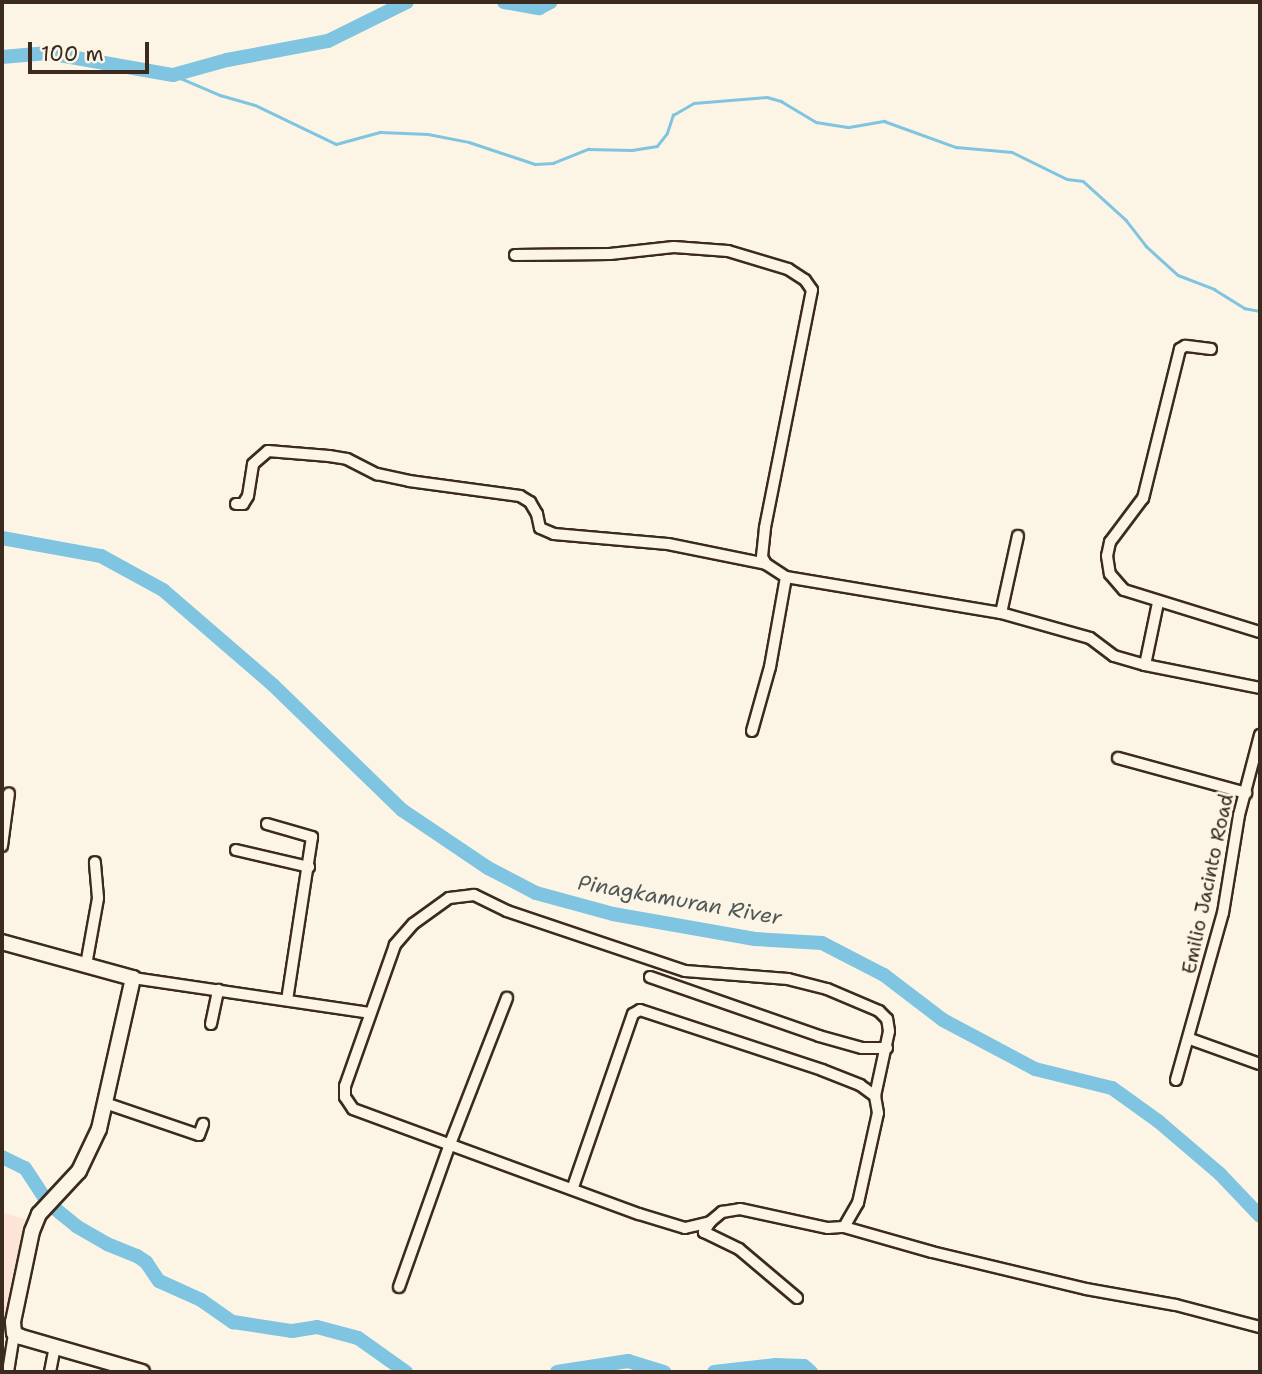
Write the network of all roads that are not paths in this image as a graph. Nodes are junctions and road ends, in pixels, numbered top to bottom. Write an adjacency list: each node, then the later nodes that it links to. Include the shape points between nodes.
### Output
1 (515, 255): 5 (street, via 610,254 674,247 714,250 788,269 805,280 812,290 765,528 762,557)
2 (1211, 349): 7 (street, via 1180,349 1143,498 1110,542 1107,556 1115,582)
3 (236, 504): 5 (street, via 243,504 248,496 253,464 268,451 329,456 409,481 520,496 530,502 540,527 554,534 668,544)
4 (1018, 536): 8 (street)
5 (766, 564): 6 (street)
6 (786, 577): 8 (street); 12 (street, via 770,667)
7 (1158, 603): 9 (street); 10 (street)
8 (1001, 613): 10 (street, via 1090,638 1114,656)
9 (1260, 632)
10 (1145, 666): 11 (street)
11 (1260, 688)
12 (752, 731)
13 (1260, 735): 16 (street, Emilio Jacinto Road)
14 (1118, 758): 16 (street)
15 (9, 793): 18 (street)
16 (1246, 793): 31 (street, Emilio Jacinto Road, via 1223,912)
17 (267, 824): 21 (street, via 312,837)
18 (2, 846)
19 (236, 850): 21 (street)
20 (96, 862): 23 (street, via 98,898)
21 (309, 867): 28 (street)
22 (2, 942): 23 (street)
23 (86, 965): 25 (street)
24 (650, 977): 32 (street, via 819,1036 862,1048)
25 (133, 978): 26 (street); 36 (street)
26 (218, 990): 28 (street); 30 (street)
27 (507, 998): 38 (street)
28 (287, 1000): 29 (street)
29 (369, 1013): 32 (street, via 395,945 413,923 449,898 474,895 507,911 685,971 788,979 827,989 887,1019); 38 (street, via 345,1097 354,1108)
30 (211, 1024)
31 (1190, 1039): 33 (street); 34 (street, Emilio Jacinto Road)
32 (887, 1048): 35 (street)
33 (1260, 1063)
34 (1176, 1080)
35 (875, 1096): 39 (street, via 822,1070 640,1010 633,1014); 41 (street, via 878,1113 867,1173)
36 (105, 1103): 37 (street, via 199,1135); 45 (street, via 79,1171 39,1214 32,1231)
37 (203, 1124)
38 (450, 1144): 39 (street); 42 (street)
39 (573, 1187): 40 (street, via 685,1228)
40 (710, 1222): 41 (street, via 722,1212 740,1209 828,1228); 43 (street, via 704,1232 739,1249)
41 (844, 1227): 44 (street, via 1086,1289)
42 (399, 1287)
43 (797, 1298)
44 (1260, 1326)
45 (14, 1333): 46 (street); 48 (street)
46 (55, 1347): 47 (street); 49 (street)
47 (108, 1367): 50 (street)
48 (8, 1372)
49 (50, 1372)
50 (142, 1372)

